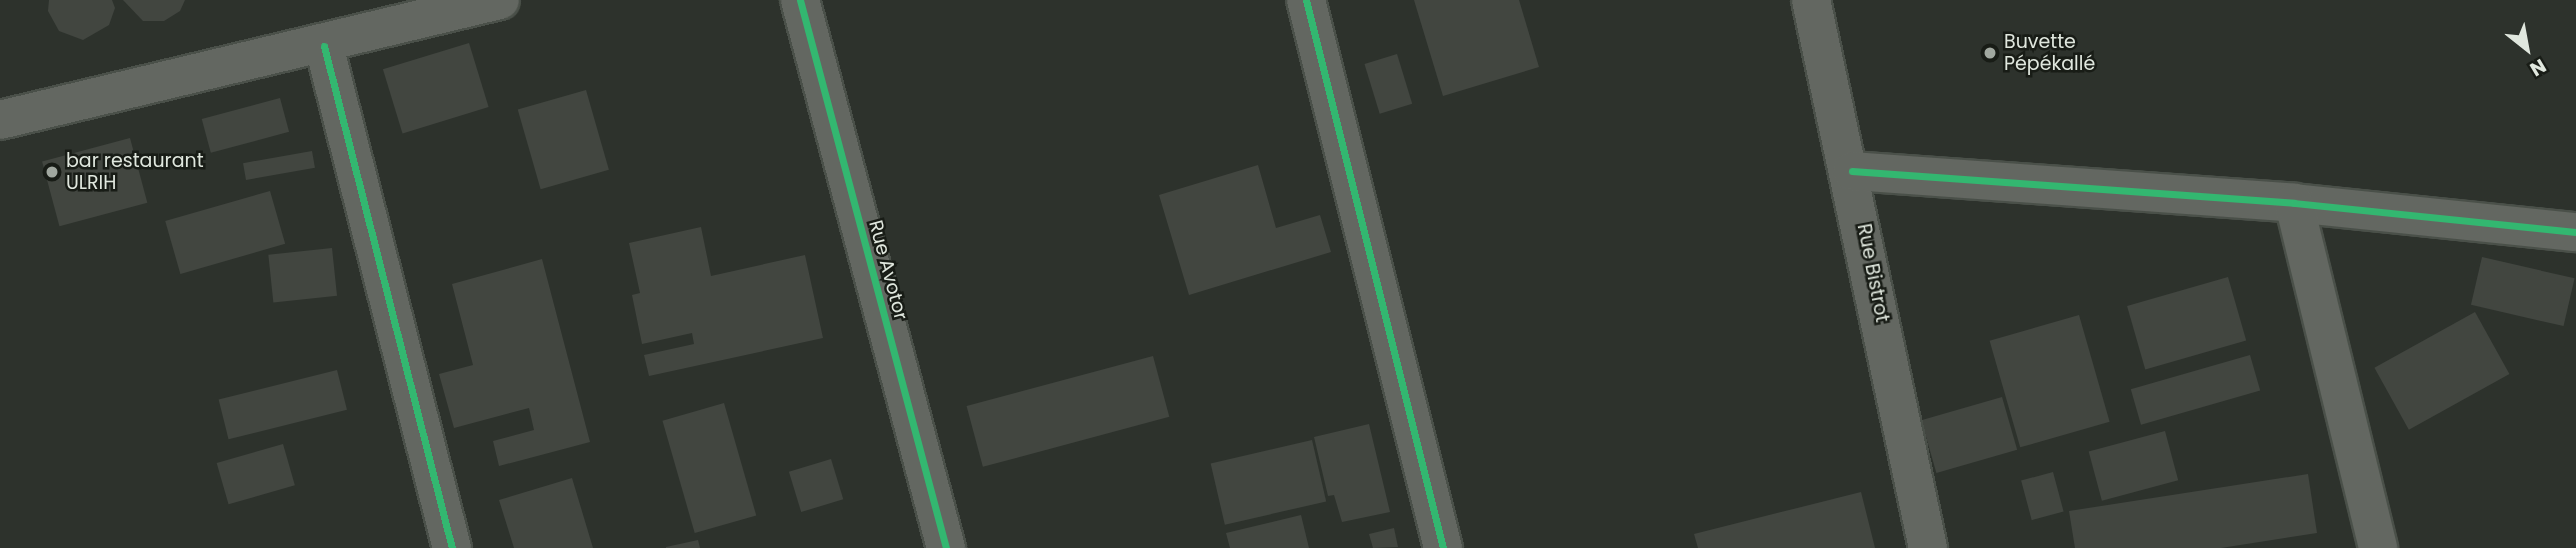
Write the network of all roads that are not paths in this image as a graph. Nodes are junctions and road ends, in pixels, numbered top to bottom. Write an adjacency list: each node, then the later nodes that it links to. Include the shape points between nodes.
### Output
1 (500, 0): 5 (street)
2 (800, 0): 11 (street, Rue Avotor)
3 (1306, 0): 12 (street)
4 (1811, 0): 7 (street, Rue Bistrot)
5 (324, 46): 6 (street); 10 (street)
6 (0, 120)
7 (1852, 171): 8 (street); 13 (street, Rue Bistrot)
8 (2294, 203): 9 (street); 14 (street)
9 (2576, 232)
10 (452, 548)
11 (946, 548)
12 (1443, 548)
13 (1928, 548)
14 (2378, 548)

